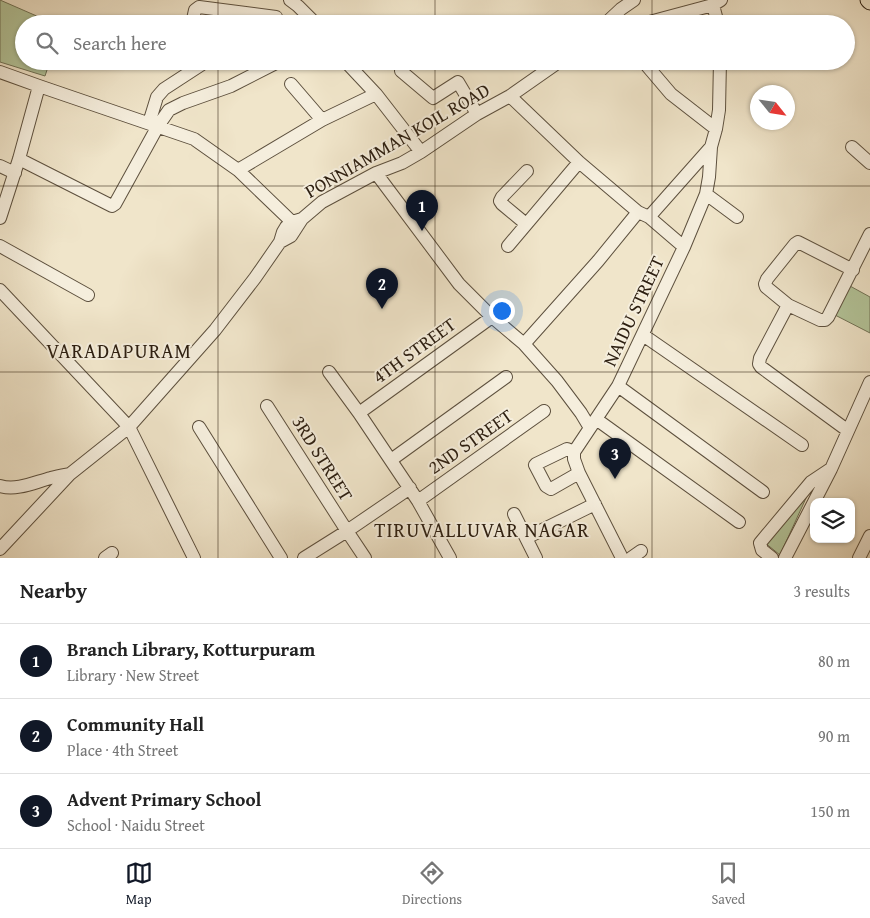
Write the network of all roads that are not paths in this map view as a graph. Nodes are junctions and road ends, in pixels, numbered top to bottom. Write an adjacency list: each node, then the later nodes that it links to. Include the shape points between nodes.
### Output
1 (290, 0): 6 (street)
2 (634, 0): 7 (street)
3 (717, 2): 8 (street); 9 (street)
4 (194, 15): 5 (street, via 195,10 204,7)
5 (262, 15)
6 (307, 15)
7 (615, 15)
8 (673, 15)
9 (718, 15)
10 (187, 70): 19 (street)
11 (194, 70): 19 (street)
12 (262, 70): 26 (street, via 169,110)
13 (353, 70): 22 (street)
14 (547, 70): 23 (street, PONNIAMMAN KOIL ROAD)
15 (650, 70): 27 (street, via 671,94)
16 (720, 70): 27 (street, NAIDU STREET)
17 (401, 71): 24 (street, via 433,98 458,82)
18 (0, 72): 21 (street)
19 (187, 75): 26 (street, via 157,97)
20 (291, 84): 25 (street)
21 (39, 86): 26 (street); 31 (street)
22 (376, 94): 25 (street); 30 (street)
23 (510, 96): 24 (street, PONNIAMMAN KOIL ROAD); 32 (street)
24 (477, 114): 30 (street, PONNIAMMAN KOIL ROAD)
25 (322, 120): 35 (street)
26 (154, 125): 31 (street, via 112,206); 35 (street, via 194,138)
27 (716, 129): 28 (street, NAIDU STREET)
28 (711, 147): 39 (street, NAIDU STREET); 40 (street)
29 (852, 147): 33 (street)
30 (421, 152): 38 (street, PONNIAMMAN KOIL ROAD)
31 (19, 159): 37 (street)
32 (579, 162): 40 (street); 44 (street)
33 (870, 163)
34 (0, 166): 37 (street)
35 (238, 170): 43 (street)
36 (527, 171): 44 (street, via 500,201)
37 (15, 174): 42 (street)
38 (376, 174): 43 (street, PONNIAMMAN KOIL ROAD, via 322,202); 53 (street, via 459,284)
39 (706, 194): 41 (street); 48 (street, NAIDU STREET)
40 (644, 215): 48 (street); 55 (street)
41 (737, 217)
42 (0, 218)
43 (297, 220): 65 (street, PONNIAMMAN KOIL ROAD, via 283,232 280,242 215,330)
44 (526, 224): 47 (street)
45 (870, 234): 49 (street)
46 (0, 246): 51 (street)
47 (508, 246)
48 (684, 246): 54 (street, NAIDU STREET)
49 (853, 270): 52 (street, via 825,320); 52 (street, via 798,242 765,284)
50 (0, 290): 65 (street)
51 (88, 295)
52 (788, 305): 66 (street, via 759,364)
53 (492, 317): 55 (street); 62 (street, 4TH STREET)
54 (643, 334): 59 (street, NAIDU STREET); 67 (street)
55 (524, 344): 63 (street)
56 (329, 372): 62 (street)
57 (506, 377): 69 (street)
58 (870, 382): 66 (street)
59 (618, 386): 63 (street, NAIDU STREET); 75 (street)
60 (267, 406): 82 (street, 3RD STREET)
61 (544, 411): 77 (street, 2ND STREET)
62 (359, 413): 69 (street)
63 (593, 423): 68 (street, NAIDU STREET); 81 (street)
64 (199, 427): 87 (street)
65 (129, 428): 72 (street, PONNIAMMAN KOIL ROAD); 86 (street)
66 (848, 430): 70 (street)
67 (802, 445)
68 (574, 452): 71 (street); 71 (street, via 567,449 535,465 551,489)
69 (390, 460): 74 (street)
70 (831, 469): 76 (street); 93 (street, via 811,482 760,544)
71 (579, 472): 78 (street)
72 (70, 474): 73 (street, via 28,485); 85 (street, PONNIAMMAN KOIL ROAD)
73 (0, 486)
74 (410, 488): 77 (street); 82 (street)
75 (763, 492)
76 (816, 498)
77 (418, 501): 90 (street)
78 (595, 504): 84 (street); 92 (street)
79 (810, 510): 94 (street)
80 (514, 514): 84 (street)
81 (739, 522)
82 (346, 531): 88 (street); 89 (street)
83 (870, 536): 95 (street)
84 (526, 538): 91 (street)
85 (0, 548)
86 (194, 558)
87 (281, 558)
88 (304, 558)
89 (365, 558)
90 (450, 558)
91 (536, 558)
92 (622, 558)
93 (772, 558)
94 (785, 558)
95 (859, 558)

